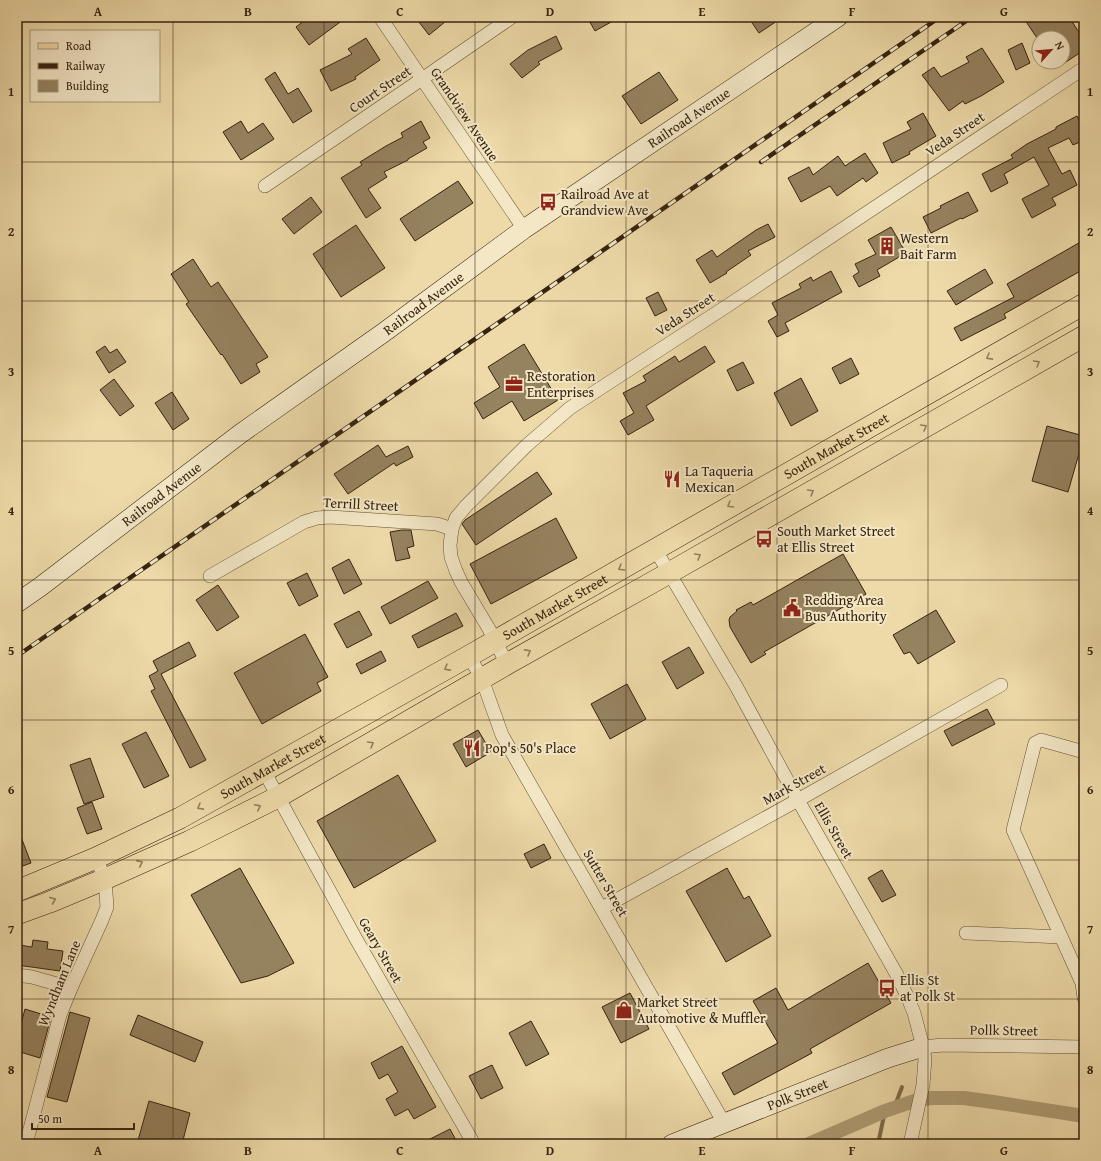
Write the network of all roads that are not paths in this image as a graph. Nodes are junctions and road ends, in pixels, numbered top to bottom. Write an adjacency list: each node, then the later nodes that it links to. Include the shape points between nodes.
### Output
1 (380, 17): 5 (street, Grandview Avenue)
2 (512, 17): 5 (street, Court Street)
3 (838, 17): 7 (main road, Railroad Avenue)
4 (1084, 68): 12 (street, Veda Street, via 570,408 527,445 466,506)
5 (422, 79): 6 (street, Court Street); 7 (street, Grandview Avenue)
6 (265, 186)
7 (524, 229): 16 (main road, Railroad Avenue, via 240,434)
8 (1084, 304): 10 (main road, South Market Street, one-way to 10)
9 (1084, 336): 11 (main road, South Market Street, one-way to 9)
10 (860, 431): 11 (main road); 13 (main road, South Market Street, one-way to 13)
11 (876, 454): 14 (main road, South Market Street, one-way to 11)
12 (452, 528): 15 (street, Terrill Street, via 438,524 316,518 304,522); 17 (street, Veda Street, via 450,551 453,565)
13 (655, 549): 14 (street, Ellis Street); 17 (main road, South Market Street, one-way to 17)
14 (669, 573): 19 (main road, South Market Street, one-way to 14); 25 (street, Ellis Street, via 736,686)
15 (210, 576)
16 (17, 603)
17 (495, 640): 18 (main road, South Market Street); 19 (street, Veda Street)
18 (469, 656): 20 (street, Sutter Street); 23 (main road, South Market Street, one-way to 23)
19 (508, 664): 20 (main road, South Market Street)
20 (482, 679): 24 (main road, South Market Street, one-way to 20); 29 (street, Sutter Street, via 502,735)
21 (1000, 685): 25 (street, Mark Street)
22 (1084, 752): 32 (street, via 1041,740 1035,743 1013,830)
23 (264, 771): 24 (street, Geary Street); 26 (main road, South Market Street, one-way to 26, via 180,818)
24 (278, 797): 27 (main road, South Market Street, one-way to 24, via 190,841); 40 (street, Geary Street)
25 (798, 800): 29 (street, Mark Street); 36 (street, Ellis Street, via 903,986 914,1013)
26 (96, 858): 27 (street, Wyndham Lane); 28 (main road, South Market Street)
27 (105, 879): 30 (main road, South Market Street, one-way to 27); 34 (street, Wyndham Lane, via 107,907)
28 (17, 891)
29 (602, 908): 38 (street, Sutter Street)
30 (17, 914)
31 (966, 933): 32 (street)
32 (1061, 937): 35 (street, via 1082,983)
33 (17, 975): 34 (street)
34 (71, 988): 39 (street, Wyndham Lane, via 60,1015)
35 (1084, 998)
36 (923, 1047): 37 (street, Pollk Street); 38 (main road, Polk Street, via 888,1058); 42 (street, Ellis Street, via 923,1085)
37 (1084, 1047)
38 (724, 1123): 41 (main road, Polk Street)
39 (26, 1144)
40 (474, 1144)
41 (672, 1144)
42 (910, 1144)

